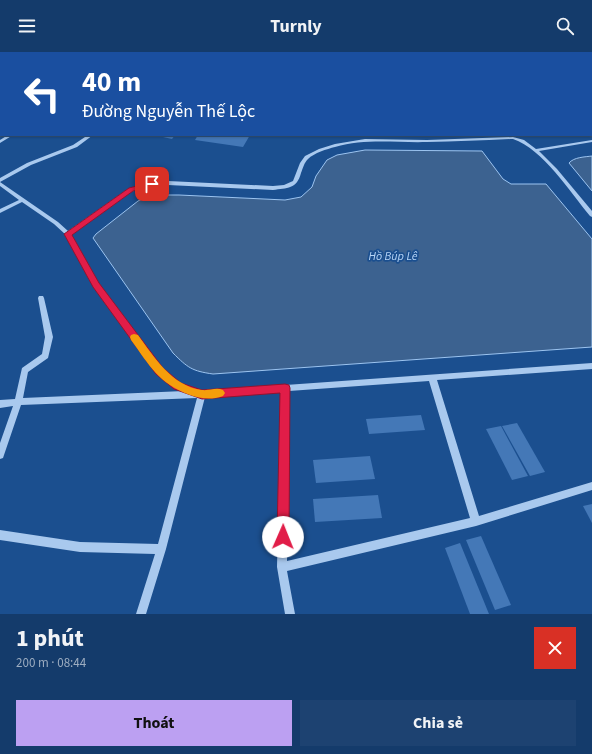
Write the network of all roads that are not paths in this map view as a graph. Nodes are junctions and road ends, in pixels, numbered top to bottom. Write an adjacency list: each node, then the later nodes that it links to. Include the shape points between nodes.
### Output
1 (9, 136): 6 (street)
2 (90, 136): 8 (street, via 75,146 29,164)
3 (517, 136): 5 (street)
4 (592, 140): 7 (street)
5 (524, 141): 7 (street); 13 (street, via 513,138 338,144 323,148 307,157 294,185 290,187 168,183 140,186 127,192)
6 (0, 142)
7 (537, 150): 12 (street)
8 (0, 180)
9 (0, 184): 10 (street)
10 (22, 200): 11 (street); 13 (street)
11 (0, 211)
12 (592, 215)
13 (68, 234): 18 (street, via 96,285 160,371 178,386)
14 (40, 298): 19 (street, via 49,337 44,356 25,370)
15 (592, 366): 16 (street)
16 (432, 377): 17 (street); 23 (street)
17 (285, 388): 18 (street); 26 (street)
18 (202, 394): 19 (street); 25 (street)
19 (18, 402): 20 (street); 21 (street)
20 (0, 404)
21 (0, 455)
22 (592, 486): 23 (street)
23 (476, 521): 26 (street)
24 (0, 535): 25 (street, via 80,547)
25 (161, 549): 27 (street)
26 (282, 567): 28 (street)
27 (141, 614)
28 (290, 614)

